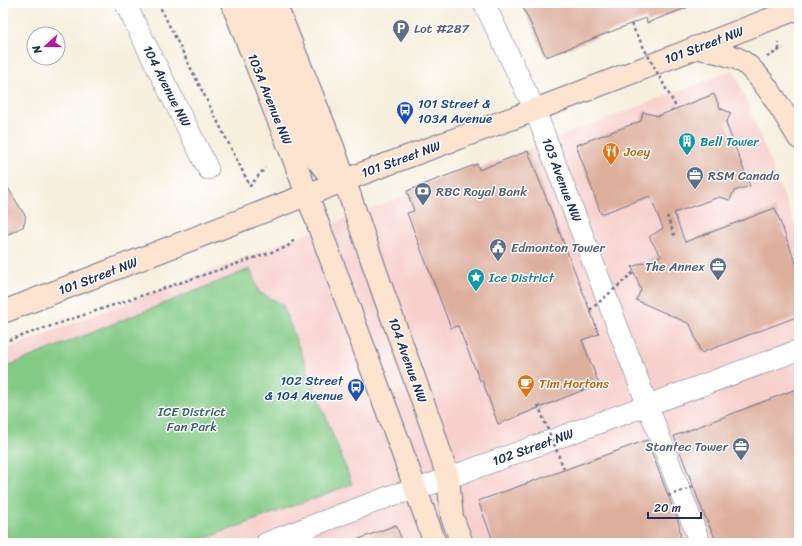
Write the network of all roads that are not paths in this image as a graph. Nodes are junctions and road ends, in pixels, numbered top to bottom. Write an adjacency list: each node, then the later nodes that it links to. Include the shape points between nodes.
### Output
1 (125, 3): 10 (street, 104 Avenue NW)
2 (232, 3): 12 (main road, 103A Avenue NW)
3 (251, 3): 11 (main road, via 269,39 316,158 327,172 335,178)
4 (275, 3): 11 (main road)
5 (484, 3): 8 (street, 103 Avenue NW)
6 (799, 8): 7 (main road, 101 Street NW)
7 (697, 47): 8 (main road, 101 Street NW); 9 (main road, via 737,58 752,70)
8 (535, 110): 11 (main road, 101 Street NW); 15 (street, 103 Avenue NW)
9 (799, 138)
10 (208, 169)
11 (345, 180): 12 (main road, 101 Street NW); 16 (main road, 104 Avenue NW)
12 (307, 195): 13 (main road, 101 Street NW); 17 (main road)
13 (3, 312)
14 (799, 350): 15 (street, 102 Street NW)
15 (648, 405): 16 (street, 102 Street NW); 21 (street, 103 Avenue NW)
16 (448, 478): 17 (street, 102 Street NW); 20 (main road, 104 Avenue NW, via 452,517)
17 (416, 490): 18 (street, 102 Street NW, via 396,494); 19 (main road)
18 (266, 543)
19 (435, 543)
20 (462, 543)
21 (700, 543)

